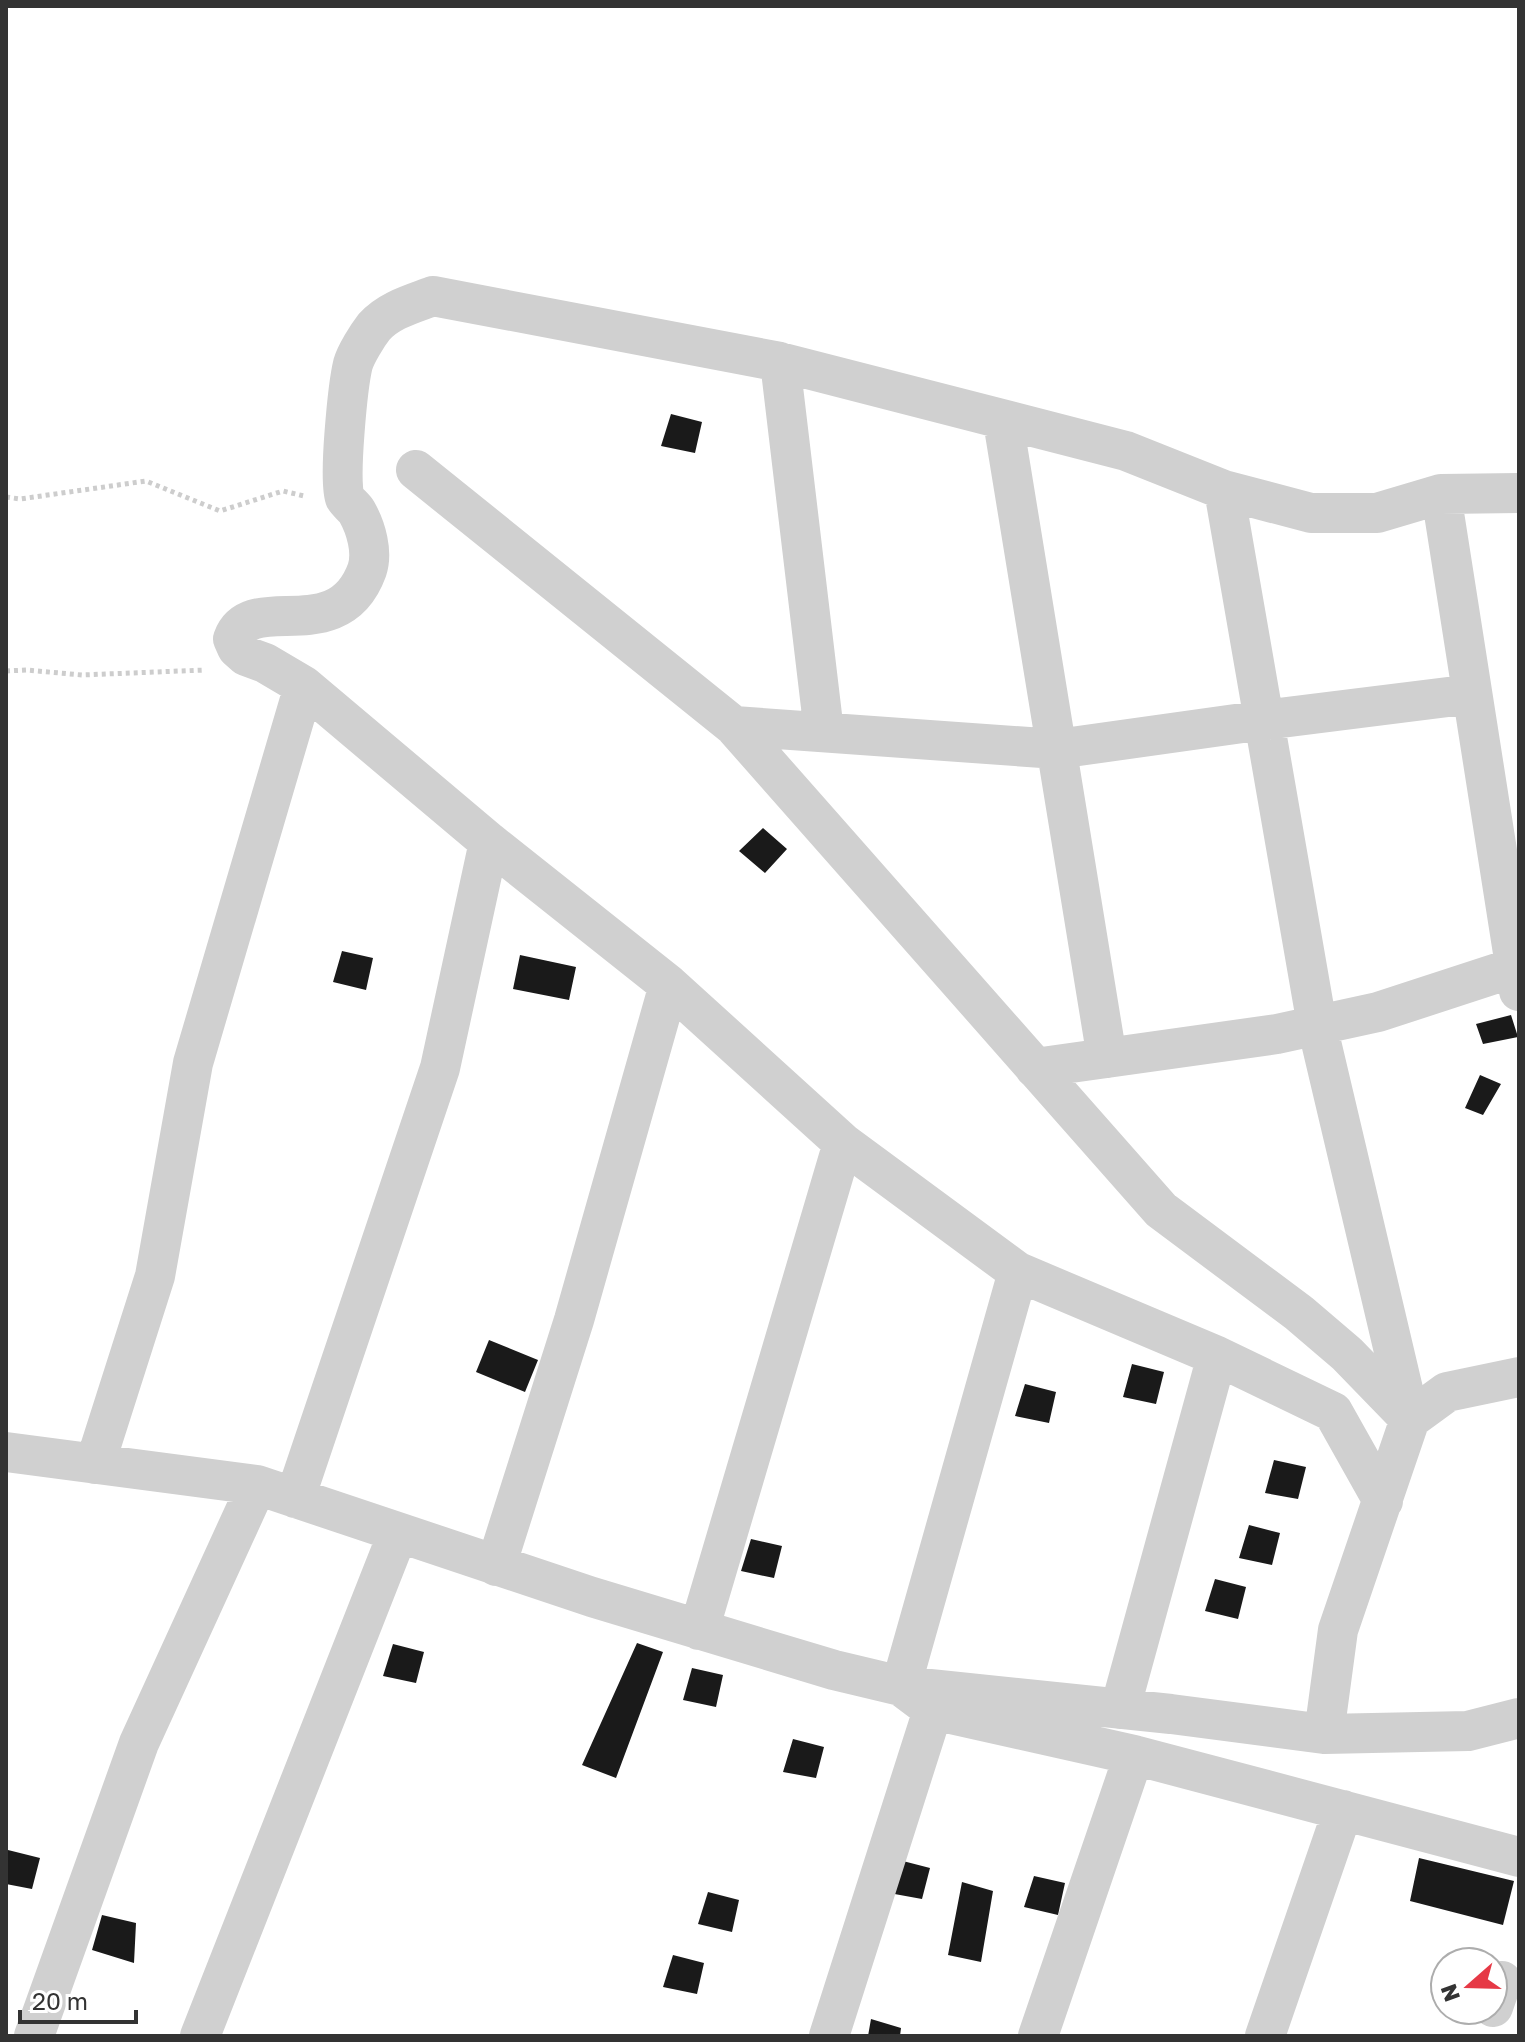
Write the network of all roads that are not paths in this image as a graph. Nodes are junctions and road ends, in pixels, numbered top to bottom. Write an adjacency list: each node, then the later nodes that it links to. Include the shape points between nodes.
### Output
1 (780, 362): 2 (street); 7 (street, via 433,296 400,308 374,327 353,362 342,476 345,497 365,527 368,568 341,608 258,618 245,622 233,639 246,656); 11 (street)
2 (1003, 421): 4 (street, via 1126,451); 12 (street)
3 (416, 470): 10 (street)
4 (1224, 490): 6 (street, via 1311,513 1377,513); 9 (street)
5 (1519, 493): 6 (street)
6 (1441, 494): 8 (street)
7 (304, 686): 13 (street); 25 (street, via 193,1063 155,1276)
8 (1472, 694): 9 (street); 14 (street)
9 (1264, 720): 12 (street); 16 (street)
10 (734, 726): 11 (street); 18 (street)
11 (824, 732): 12 (street)
12 (1057, 749): 17 (street)
13 (489, 842): 15 (street); 27 (street, via 440,1068)
14 (1518, 974): 16 (street)
15 (669, 985): 19 (street); 30 (street, via 574,1320)
16 (1317, 1025): 17 (street); 23 (street)
17 (1107, 1058): 18 (street)
18 (1035, 1068): 23 (street, via 1161,1210 1299,1313)
19 (843, 1143): 20 (street); 31 (street)
20 (1018, 1272): 21 (street); 32 (street)
21 (1217, 1356): 28 (street, via 1333,1412); 33 (street)
22 (1519, 1377): 23 (street, via 1447,1392)
23 (1410, 1419): 28 (street)
24 (6, 1452): 25 (street)
25 (95, 1464): 26 (street)
26 (257, 1485): 27 (street); 40 (street, via 139,1743)
27 (295, 1498): 29 (street)
28 (1383, 1501): 36 (street, via 1338,1630)
29 (398, 1533): 30 (street); 41 (street)
30 (496, 1566): 31 (street)
31 (699, 1630): 32 (street)
32 (901, 1686): 33 (street); 34 (street)
33 (1120, 1709): 36 (street)
34 (933, 1710): 37 (street); 42 (street)
35 (1519, 1718): 36 (street, via 1468,1731)
36 (1324, 1734)
37 (1134, 1755): 38 (street); 43 (street)
38 (1343, 1810): 39 (street); 44 (street)
39 (1519, 1857)
40 (30, 2033)
41 (200, 2036)
42 (829, 2036)
43 (1038, 2036)
44 (1265, 2036)

